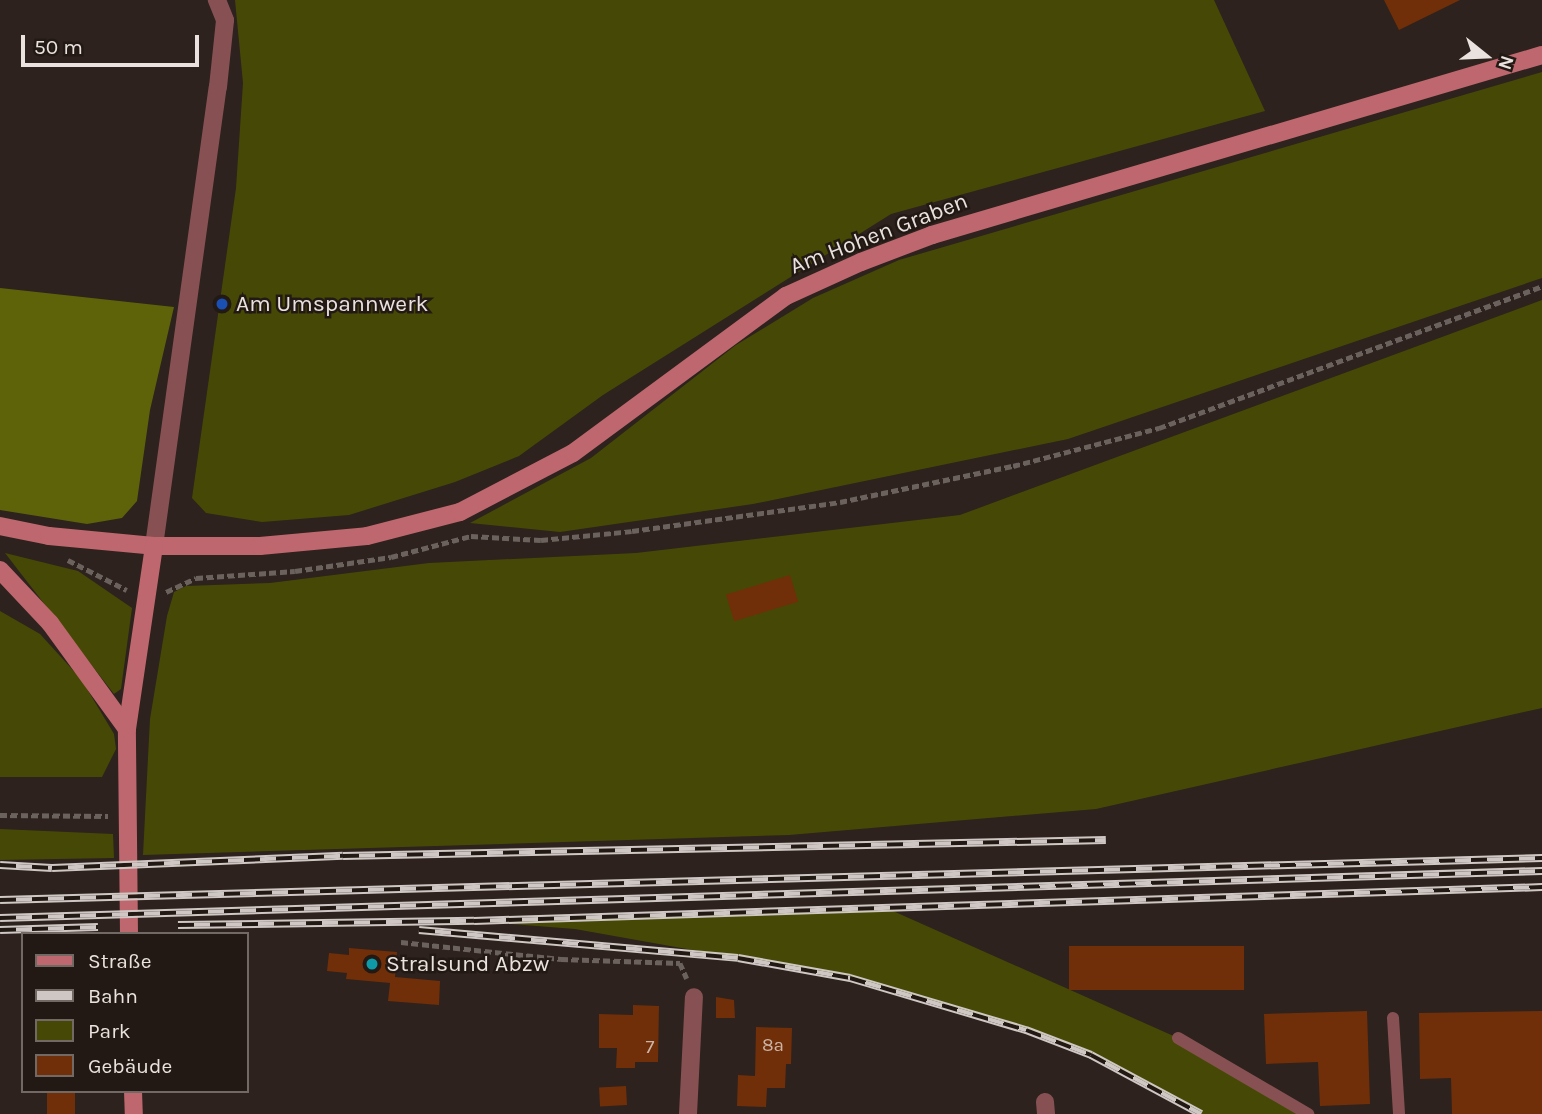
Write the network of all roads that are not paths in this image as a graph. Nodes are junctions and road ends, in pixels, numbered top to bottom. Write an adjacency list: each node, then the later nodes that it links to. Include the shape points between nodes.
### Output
1 (217, 0): 4 (street, via 225,20 220,74)
2 (1542, 55): 4 (street, Am Hohen Graben, via 932,235 861,262 786,296 573,453 460,512 367,536 260,546)
3 (0, 526): 4 (street, Am Hohen Graben, via 49,536)
4 (154, 546): 6 (street)
5 (0, 570): 6 (street, via 50,623)
6 (127, 729): 7 (street)
7 (129, 932)
8 (694, 997): 13 (street)
9 (1394, 1018): 15 (lane)
10 (1178, 1038): 14 (lane)
11 (133, 1093): 12 (street)
12 (134, 1114)
13 (688, 1114)
14 (1308, 1114)
15 (1399, 1114)

